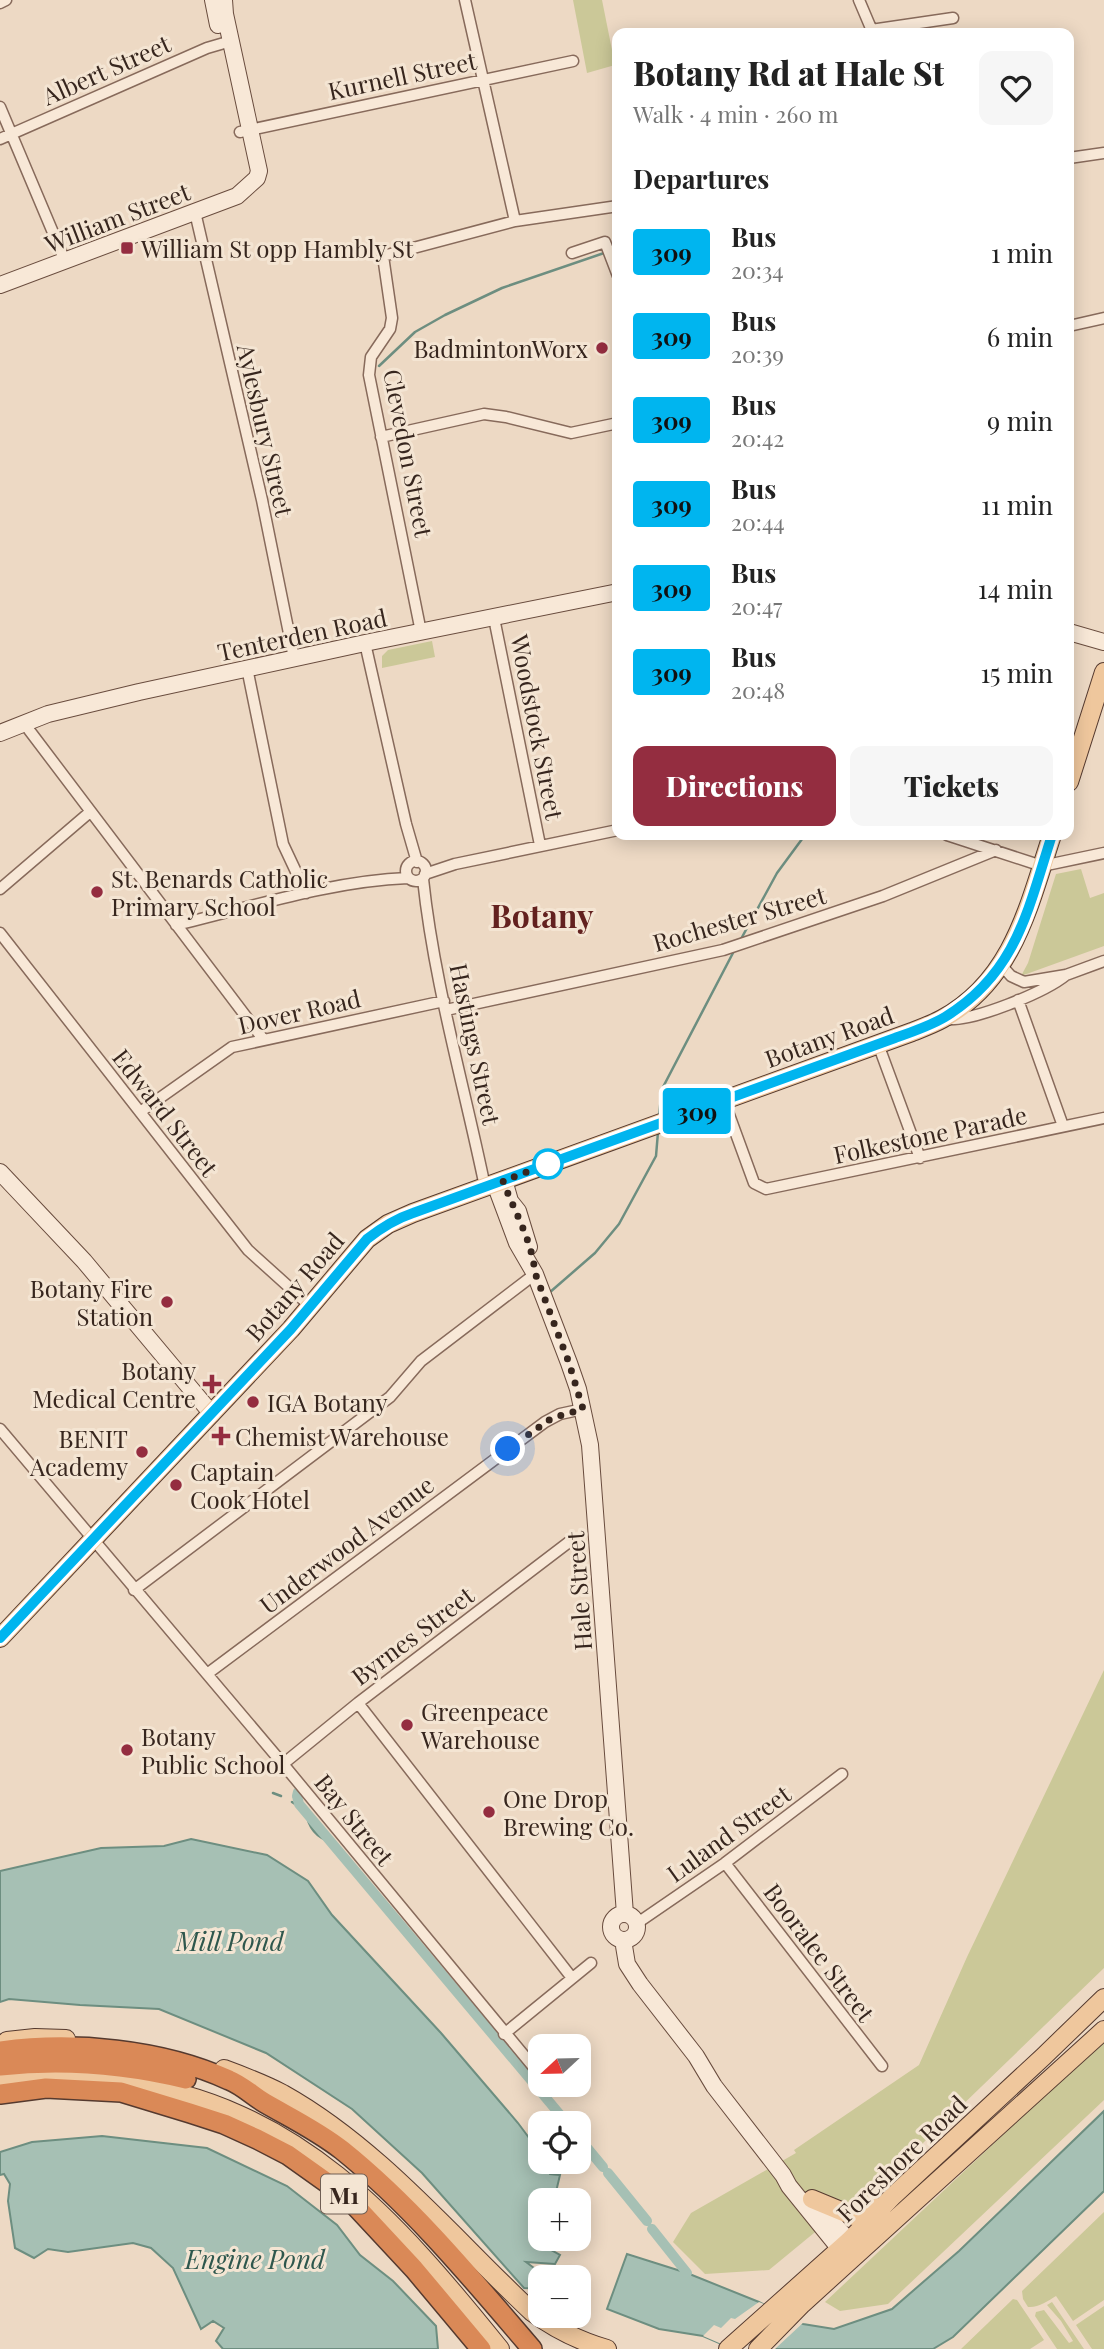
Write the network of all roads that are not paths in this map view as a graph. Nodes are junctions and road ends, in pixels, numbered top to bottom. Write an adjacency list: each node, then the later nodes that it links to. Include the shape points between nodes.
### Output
1 (6, 0): 6 (street)
2 (213, 0): 10 (street)
3 (224, 0): 10 (street)
4 (465, 0): 12 (street)
5 (859, 0): 8 (street)
6 (0, 3)
7 (953, 19): 9 (street)
8 (870, 28)
9 (897, 28)
10 (226, 42): 14 (street); 15 (street, Albert Street)
11 (573, 61): 12 (street, Kurnell Street)
12 (483, 79): 14 (street, Kurnell Street); 21 (street)
13 (0, 107): 15 (street)
14 (245, 131): 20 (street, William Street, via 247,186 237,196)
15 (12, 134): 16 (street, Albert Street); 24 (street)
16 (0, 139)
17 (1104, 153): 18 (street)
18 (1074, 157)
19 (612, 207): 21 (street)
20 (195, 212): 24 (street, William Street); 36 (street, Aylesbury Street)
21 (515, 221): 29 (street, Clevedon Street, via 383,256 393,318 371,357 369,375)
22 (572, 253): 23 (street, via 605,242)
23 (612, 260)
24 (65, 261): 25 (street, William Street)
25 (0, 285)
26 (1104, 318): 27 (street)
27 (1074, 325)
28 (612, 425): 29 (street, via 571,433 484,414)
29 (381, 437): 32 (street, Clevedon Street)
30 (612, 593): 31 (street, Tenterden Road)
31 (494, 618): 32 (street, Tenterden Road); 46 (street, Woodstock Street)
32 (421, 632): 35 (street, Tenterden Road)
33 (1074, 633): 34 (street)
34 (1104, 642)
35 (365, 643): 36 (street, Tenterden Road); 50 (street, Hastings Street)
36 (294, 658): 37 (street, Tenterden Road)
37 (247, 668): 39 (street, Tenterden Road); 52 (street, via 283,844)
38 (1104, 672): 41 (main road)
39 (23, 722): 40 (street, Tenterden Road); 42 (street)
40 (0, 733)
41 (1074, 766)
42 (90, 812): 51 (street); 53 (street)
43 (612, 831): 46 (street)
44 (963, 840): 47 (street)
45 (1050, 840): 49 (main road, Botany Road)
46 (540, 845): 50 (street)
47 (996, 850): 49 (street); 59 (street, Rochester Street, via 883,896 723,950)
48 (1104, 853): 49 (street)
49 (1042, 866): 56 (main road, Botany Road)
50 (416, 871): 52 (street); 59 (street, Hastings Street)
51 (0, 889)
52 (306, 893): 53 (street)
53 (176, 925): 61 (street)
54 (0, 933): 64 (street, Edward Street)
55 (1104, 961): 57 (street)
56 (1002, 966): 57 (street, via 1024,982); 60 (main road, Botany Road, via 973,998)
57 (1066, 975): 58 (street)
58 (1018, 1000): 60 (street, via 959,1019); 66 (street)
59 (445, 1006): 61 (street, Dover Road); 69 (street, Hastings Street)
60 (943, 1019): 62 (main road, Botany Road)
61 (263, 1039): 64 (street, Dover Road, via 232,1047)
62 (878, 1044): 63 (main road, Botany Road); 67 (street)
63 (724, 1101): 67 (street, Folkestone Parade, via 754,1183 766,1189); 69 (main road, Botany Road)
64 (140, 1112): 71 (street, Edward Street, via 248,1250)
65 (1104, 1118): 66 (street, Folkestone Parade)
66 (1063, 1126): 67 (street, Folkestone Parade)
67 (920, 1158)
68 (0, 1172): 73 (street, via 84,1261)
69 (494, 1184): 70 (street, Hale Street, via 517,1243); 71 (main road, Botany Road, via 388,1224 367,1239)
70 (535, 1273): 72 (street, Hale Street, via 569,1363); 77 (street, via 421,1362 390,1397)
71 (310, 1306): 73 (main road, Botany Road)
72 (578, 1410): 79 (street, Underwood Avenue, via 556,1416 490,1462); 84 (street, Hale Street, via 590,1445)
73 (212, 1414): 75 (main road, Botany Road)
74 (0, 1429): 75 (street, Bay Street)
75 (93, 1540): 77 (street, Bay Street); 78 (main road, Botany Road)
76 (569, 1542): 80 (street, Byrnes Street)
77 (134, 1590): 79 (street, Bay Street)
78 (0, 1638)
79 (207, 1674): 81 (street, Bay Street)
80 (358, 1703): 81 (street, Byrnes Street); 87 (street)
81 (283, 1764): 90 (street, Bay Street)
82 (842, 1774): 83 (street, Luland Street)
83 (725, 1863): 84 (street, Luland Street); 95 (street, Booralee Street)
84 (631, 1919): 85 (street, via 634,1936); 85 (street, via 617,1916 611,1926 613,1934)
85 (623, 1940): 101 (street, via 627,1964 640,1984)
86 (591, 1963): 87 (street)
87 (572, 1978): 90 (street)
88 (1104, 1998): 102 (main road, Foreshore Road)
89 (1104, 2030): 104 (main road, Foreshore Road)
90 (504, 2034): 93 (street, Bay Street)
91 (0, 2042): 109 (main road, via 35,2038 130,2045 213,2065 282,2094 369,2155 532,2312 548,2324)
92 (0, 2051): 98 (highway, M1, via 43,2046 136,2054 231,2080)
93 (528, 2061)
94 (0, 2066): 98 (highway, M1, via 110,2064 193,2080)
95 (882, 2066)
96 (0, 2084): 107 (main road, via 58,2078 106,2080 160,2088 239,2113 305,2150 379,2210)
97 (0, 2094): 99 (highway, via 82,2089 121,2092)
98 (264, 2102): 108 (highway, M1, via 315,2130 365,2170 426,2230)
99 (159, 2105): 100 (highway, M1, via 70,2101); 106 (highway, M1, via 213,2120 257,2139 329,2183 374,2224)
100 (0, 2107)
101 (780, 2170): 103 (street); 104 (street)
102 (892, 2197): 103 (main road, via 859,2216); 104 (main road, Foreshore Road)
103 (812, 2199): 104 (street)
104 (849, 2252): 105 (main road, Foreshore Road)
105 (784, 2311): 110 (main road, Foreshore Road); 111 (main road, Foreshore Road)
106 (481, 2349)
107 (500, 2349)
108 (532, 2349)
109 (607, 2349)
110 (728, 2349)
111 (758, 2349)

